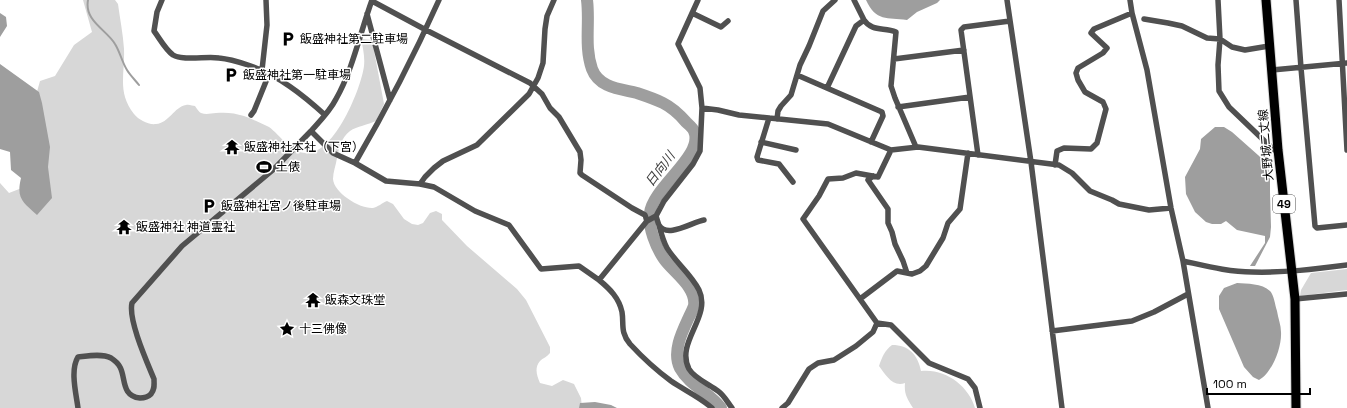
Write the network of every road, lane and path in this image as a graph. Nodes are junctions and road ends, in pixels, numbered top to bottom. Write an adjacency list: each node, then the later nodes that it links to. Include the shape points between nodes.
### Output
1 (162, 0): 29 (street, via 154,31 166,49 174,55 184,58 231,60)
2 (266, 0): 29 (street, via 267,25)
3 (372, 0): 16 (street); 22 (street)
4 (439, 0): 22 (street)
5 (554, 0): 33 (street, via 547,16 543,63)
6 (698, 0): 15 (street)
7 (835, 0): 32 (street, via 823,11)
8 (854, 0): 19 (street)
9 (1007, 0): 21 (street)
10 (1130, 0): 17 (street)
11 (1218, 0): 23 (street)
12 (1266, 0): 24 (main road, 大野城二丈線 / 49)
13 (1296, 0): 28 (street)
14 (1339, 0): 27 (street)
15 (692, 13): 20 (street, via 721,27); 38 (street, via 678,44 700,88)
16 (367, 14): 36 (street); 40 (street, via 345,81)
17 (1132, 14): 55 (street, via 1094,29 1091,33 1107,48 1103,54 1078,68 1076,73 1086,92 1102,102 1106,109 1097,143 1091,149 1064,148 1057,151); 59 (street, via 1147,70)
18 (1144, 19): 23 (street, via 1168,22 1207,38)
19 (864, 20): 26 (street, via 872,27 896,32); 34 (street, via 856,26)
20 (728, 21)
21 (1010, 21): 25 (street, via 964,27 961,30); 53 (street)
22 (426, 30): 33 (street); 36 (street)
23 (1220, 39): 24 (street, via 1232,47 1245,50); 49 (street, via 1219,91 1229,107 1274,150)
24 (1269, 46): 30 (main road, 大野城二丈線 / 49)
25 (964, 50): 26 (street); 35 (street)
26 (894, 59): 37 (street, via 892,86)
27 (1345, 63): 28 (street); 50 (street)
28 (1301, 68): 30 (street); 64 (street, via 1315,226 1317,228)
29 (262, 70): 31 (street)
30 (1272, 70): 49 (main road, 大野城二丈線 / 49)
31 (269, 74): 39 (street); 40 (street, via 295,90)
32 (797, 75): 34 (street); 42 (street, via 791,95 781,106)
33 (533, 86): 58 (street, via 529,94 477,145 443,161 424,177); 61 (street, via 542,94 580,152 582,175 645,215)
34 (827, 88): 45 (street, via 882,112 883,116)
35 (970, 97): 37 (street); 52 (street)
36 (390, 100): 54 (street)
37 (898, 107): 46 (street)
38 (702, 108): 41 (street); 60 (street, via 700,151)
39 (251, 115)
40 (325, 115): 43 (street)
41 (769, 118): 42 (street); 44 (street)
42 (777, 119): 45 (street, via 828,124)
43 (311, 131): 54 (street, via 333,153); 76 (street, via 274,169 182,246 132,303 134,325 154,379 154,388 150,395 144,398 128,393 120,368 110,357 78,357 73,370)
44 (761, 142): 47 (street); 57 (street, via 756,156 758,160 778,164)
45 (872, 142): 48 (street)
46 (916, 147): 48 (street); 51 (street)
47 (796, 150)
48 (891, 150): 56 (street, via 878,177)
49 (1278, 150): 67 (main road, 大野城二丈線 / 49)
50 (1347, 150)
51 (968, 153): 52 (street); 68 (street, via 960,209 948,223 943,238 926,266 912,274)
52 (978, 155): 53 (street)
53 (1031, 162): 55 (street); 75 (street)
54 (355, 163): 58 (street, via 386,181)
55 (1054, 165): 59 (street, via 1072,173 1090,191 1119,204 1149,210)
56 (873, 176): 68 (street, via 868,180 888,209 888,223); 72 (street, via 856,173 843,178 828,179 803,219)
57 (793, 182)
58 (420, 184): 69 (street, via 434,187 475,211 509,225 542,269 579,266)
59 (1172, 208): 65 (street)
60 (656, 216): 61 (street); 63 (street)
61 (647, 220): 69 (street)
62 (704, 220): 63 (street, via 673,231 666,231)
63 (659, 225): 78 (street, via 667,249 699,290 702,303 700,315 686,346 685,357 690,370 720,392)
64 (1347, 225)
65 (1183, 261): 67 (street, via 1224,270); 70 (street)
66 (1347, 265): 67 (street)
67 (1293, 271): 73 (main road, 大野城二丈線 / 49)
68 (907, 273): 72 (street, via 897,271)
69 (599, 280): 77 (street, via 612,291 619,302 623,332 629,342 651,365)
70 (1188, 294): 75 (street, via 1132,321); 82 (street)
71 (1347, 294): 73 (street)
72 (860, 299): 74 (street)
73 (1295, 299): 83 (main road, 大野城二丈線 / 49)
74 (877, 323): 79 (street, via 873,332 856,346 834,360 818,363 809,369 788,403); 80 (street, via 891,325 929,363 968,379 975,388)
75 (1052, 331): 81 (street)
76 (78, 408)
77 (712, 408)
78 (732, 408)
79 (782, 408)
80 (980, 408)
81 (1062, 408)
82 (1208, 408)
83 (1296, 408)

